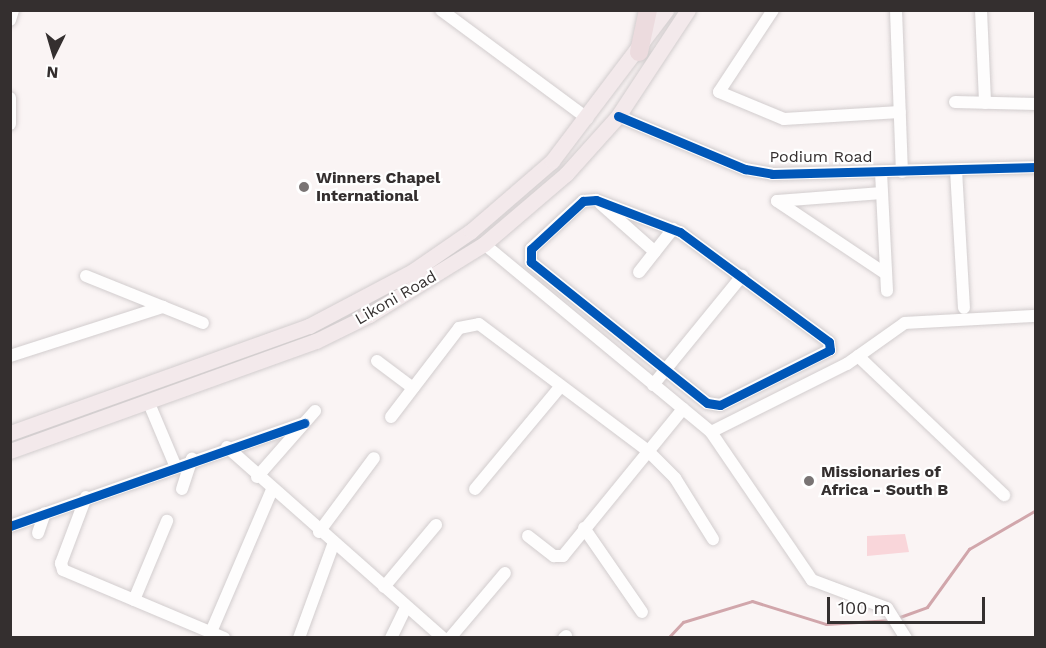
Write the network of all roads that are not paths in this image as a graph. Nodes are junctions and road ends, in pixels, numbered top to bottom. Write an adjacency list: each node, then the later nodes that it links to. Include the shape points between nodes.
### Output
1 (13, 10): 9 (street)
2 (441, 10): 17 (street)
3 (648, 10): 10 (highway)
4 (666, 10): 10 (main road, Likoni Road)
5 (688, 10): 16 (main road, Likoni Road)
6 (773, 10): 15 (street, via 719,92 784,118)
7 (896, 10): 15 (street)
8 (981, 10): 13 (street)
9 (10, 20)
10 (639, 52): 17 (main road, Likoni Road)
11 (10, 98): 18 (street)
12 (955, 102): 13 (street)
13 (985, 103): 14 (street)
14 (1035, 104)
15 (900, 112): 22 (street)
16 (618, 116): 21 (street, Podium Road, via 758,172); 27 (main road, Likoni Road, via 566,174)
17 (587, 118): 26 (main road, Likoni Road, via 530,183)
18 (10, 124)
19 (1035, 168): 20 (street, Podium Road)
20 (956, 170): 22 (street, Podium Road); 35 (street)
21 (881, 172): 22 (street, Podium Road); 23 (street)
22 (902, 172)
23 (882, 193): 30 (street); 30 (street, via 777,201)
24 (596, 200): 25 (street); 28 (street); 41 (street, via 583,201 531,249 531,262)
25 (673, 229): 28 (street); 32 (street)
26 (471, 231): 27 (main road); 51 (main road, Likoni Road, via 325,319)
27 (484, 244): 42 (street); 45 (main road, Likoni Road, via 341,329)
28 (655, 252): 29 (street)
29 (639, 272)
30 (886, 274): 33 (street)
31 (86, 276): 34 (street)
32 (742, 276): 41 (street); 41 (street, via 829,342 828,352 720,405 707,404)
33 (887, 291)
34 (163, 307): 37 (street); 38 (street)
35 (964, 308)
36 (1035, 316): 39 (street, via 905,323)
37 (203, 323)
38 (10, 356)
39 (858, 356): 50 (street); 62 (street)
40 (377, 361): 44 (street)
41 (668, 369): 42 (street)
42 (653, 385): 46 (street)
43 (560, 387): 44 (street, via 479,324 470,322 459,328); 53 (street); 60 (street)
44 (413, 388): 48 (street)
45 (148, 401): 54 (main road, Likoni Road); 57 (street)
46 (683, 410): 50 (street); 53 (street)
47 (315, 411): 49 (street)
48 (391, 417)
49 (304, 423): 52 (street); 58 (street)
50 (711, 432): 85 (street, via 802,570 825,588 886,608)
51 (10, 433)
52 (226, 447): 56 (street); 58 (street)
53 (647, 450): 68 (street); 72 (street, via 675,478)
54 (10, 451)
55 (374, 458): 69 (street)
56 (192, 459): 57 (street); 59 (street)
57 (175, 465): 63 (street)
58 (257, 477): 61 (street)
59 (182, 489)
60 (475, 489)
61 (272, 490): 69 (street); 79 (street)
62 (1004, 495)
63 (86, 497): 64 (street); 76 (street, via 62,567)
64 (45, 513): 67 (street); 70 (street)
65 (167, 521): 76 (street)
66 (436, 525): 75 (street)
67 (10, 526)
68 (584, 528): 71 (street, via 559,557); 78 (street)
69 (320, 532): 73 (street)
70 (38, 533)
71 (528, 536)
72 (713, 539)
73 (333, 545): 75 (street); 81 (street)
74 (505, 573): 84 (street)
75 (384, 587): 77 (street)
76 (134, 600): 79 (street)
77 (406, 607): 82 (street); 83 (street)
78 (642, 612)
79 (211, 632): 80 (street)
80 (224, 638)
81 (299, 638)
82 (391, 638)
83 (443, 638)
84 (450, 638)
85 (906, 638)

